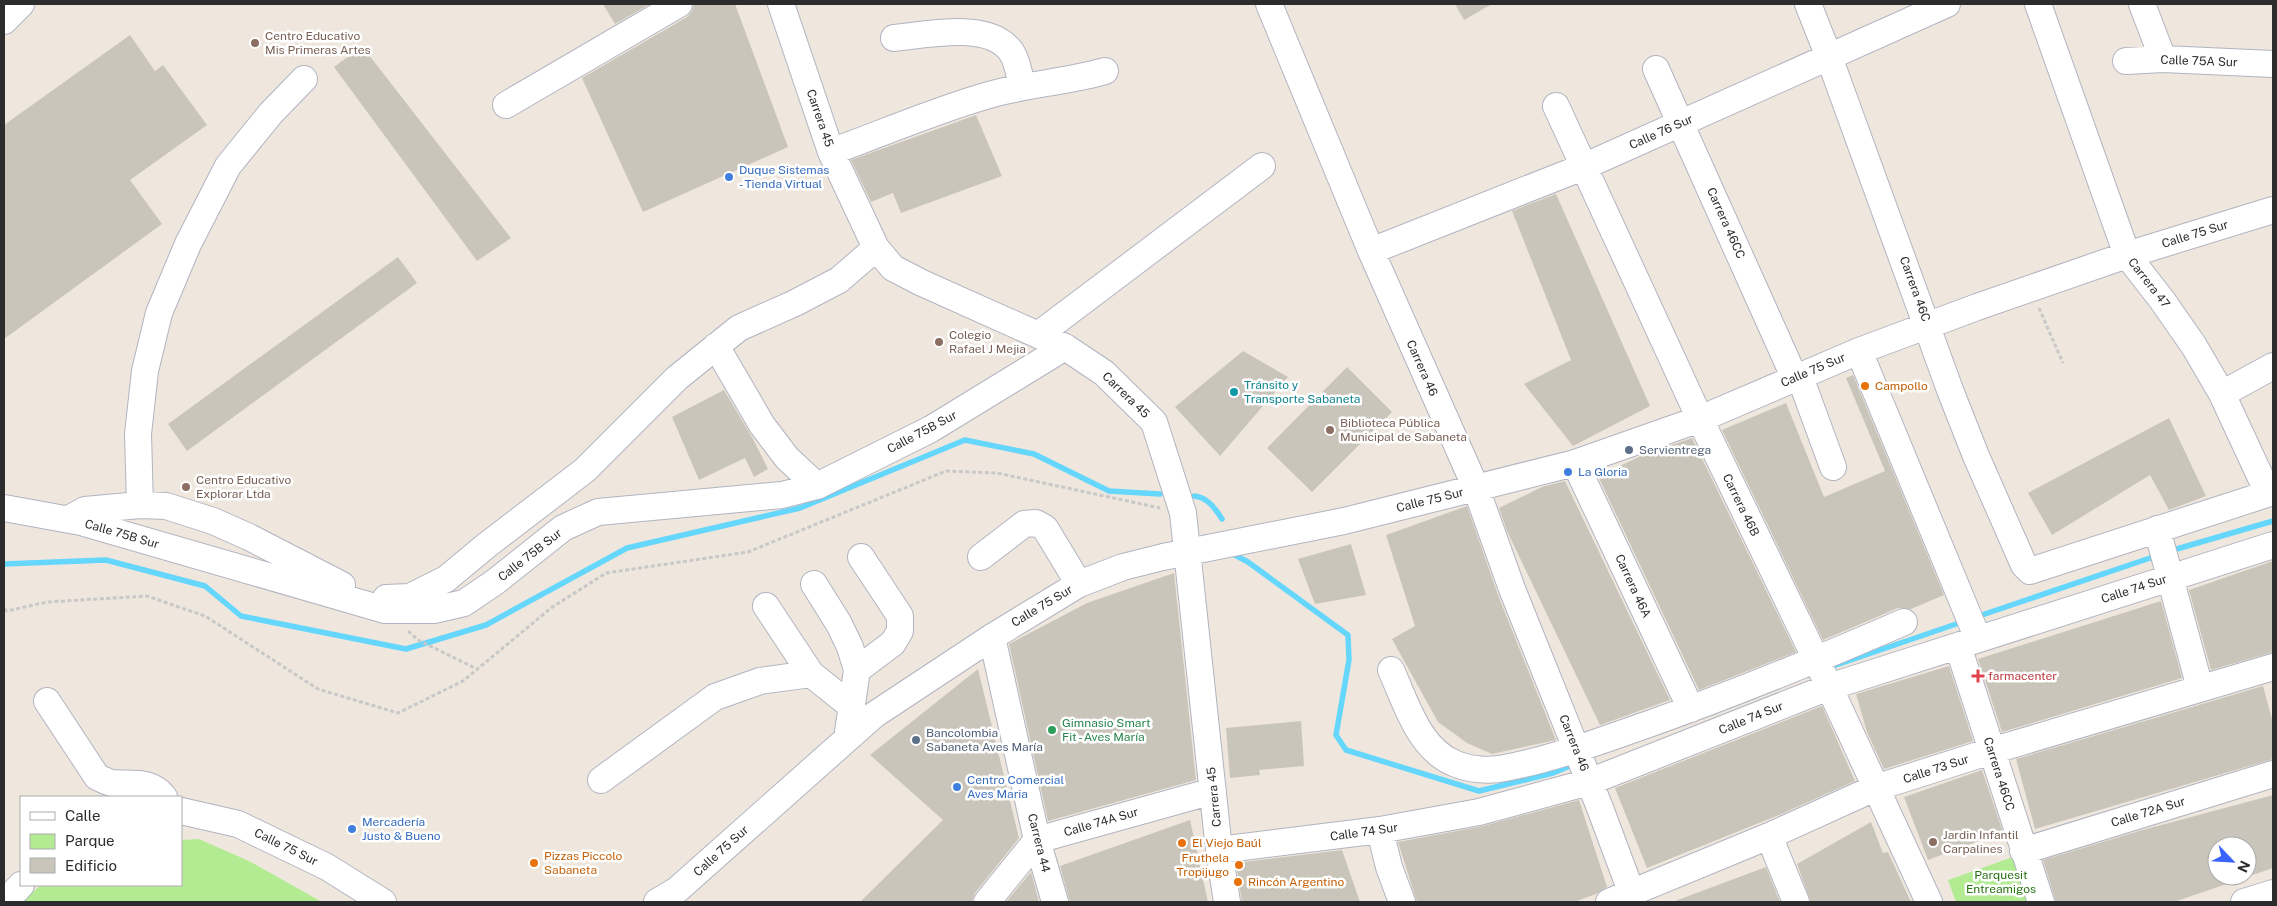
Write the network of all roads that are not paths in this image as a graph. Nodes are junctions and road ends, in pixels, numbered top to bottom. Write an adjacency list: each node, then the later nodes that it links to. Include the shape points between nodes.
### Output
1 (21, 4): 9 (street)
2 (679, 4): 19 (street)
3 (781, 4): 22 (street, Carrera 45)
4 (1269, 4): 27 (street, Carrera 46)
5 (1808, 4): 11 (street, Carrera 46C)
6 (1947, 4): 11 (street, Calle 76 Sur)
7 (2038, 4): 28 (street, Carrera 47)
8 (2142, 4): 12 (street)
9 (4, 21)
10 (894, 38): 18 (street, via 980,33 1000,41 1012,54)
11 (1829, 56): 21 (street, Calle 76 Sur); 29 (street, Carrera 46C)
12 (2163, 59): 13 (street, Calle 75A Sur); 14 (street, Calle 75A Sur)
13 (2126, 61)
14 (2273, 64)
15 (1656, 69): 21 (street, Carrera 46CC)
16 (1105, 71): 18 (street, via 1079,79)
17 (304, 79): 43 (street, via 228,166 188,244 158,313 144,371 138,434)
18 (1022, 87): 22 (street, via 988,95)
19 (506, 105)
20 (1556, 106): 24 (street, Carrera 46B)
21 (1682, 123): 24 (street, Calle 76 Sur); 35 (street, Carrera 46CC)
22 (831, 152): 26 (street, Carrera 45)
23 (1262, 166): 30 (street)
24 (1583, 167): 27 (street, Calle 76 Sur); 37 (street, Carrera 46B)
25 (2273, 210): 28 (street, Calle 75 Sur)
26 (876, 248): 30 (street, Carrera 45, via 900,272); 31 (street, via 839,280 739,328)
27 (1371, 251): 41 (street, Carrera 46)
28 (2127, 255): 29 (street, Calle 75 Sur); 36 (street, Carrera 47, via 2194,346)
29 (1928, 326): 33 (street, Calle 75 Sur); 51 (street, Carrera 46C, via 1976,456 2024,565)
30 (1038, 335): 32 (street, Carrera 45)
31 (716, 346): 40 (street, via 762,425 787,458); 43 (street, via 677,378 585,470 446,579 410,597 376,598 213,521 166,506)
32 (1065, 348): 40 (street, Calle 75B Sur, via 931,429); 47 (street, Carrera 45, via 1104,373 1154,422 1182,513)
33 (1859, 351): 35 (street, Calle 75 Sur); 57 (street, Carrera 46CC, via 1962,598)
34 (2273, 366): 36 (street)
35 (1797, 378): 37 (street, Calle 75 Sur); 39 (street, Carrera 46CC)
36 (2222, 394): 42 (street, Carrera 47)
37 (1700, 419): 38 (street, Calle 75 Sur); 61 (street, Carrera 46B)
38 (1575, 463): 41 (street, Calle 75 Sur); 66 (street, Carrera 46A)
39 (1833, 468)
40 (817, 486): 45 (street, Calle 75B Sur, via 782,495 598,512 563,528 464,603 434,610 385,610)
41 (1476, 488): 47 (street, Calle 75 Sur, via 1344,521); 69 (street, Carrera 46, via 1512,589)
42 (2271, 492): 48 (street, Calle 74 Sur)
43 (140, 505): 45 (street, via 85,510)
44 (4, 508): 45 (street, Calle 75B Sur)
45 (67, 520)
46 (2273, 545): 48 (street, Calle 74 Sur)
47 (1186, 552): 53 (street, Calle 75 Sur, via 1123,567); 73 (street, Carrera 45)
48 (2163, 552): 51 (street, Calle 74 Sur); 57 (street, Calle 74 Sur); 63 (street)
49 (980, 556): 53 (street, via 1024,524 1036,524 1045,528)
50 (861, 557): 59 (street, via 900,616 900,631 893,643)
51 (2030, 571)
52 (814, 584): 59 (street, via 839,624)
53 (1078, 584): 56 (street, Calle 75 Sur)
54 (766, 606): 62 (street)
55 (1904, 622): 61 (street, Calle 74 Sur)
56 (992, 637): 67 (street, Calle 75 Sur, via 874,715); 78 (street, Carrera 44)
57 (1970, 637): 61 (street, Calle 74 Sur); 68 (street, Carrera 46CC)
58 (2273, 666): 63 (street, Calle 73 Sur)
59 (856, 670): 65 (street)
60 (1391, 670): 69 (street, Calle 74 Sur, via 1410,714 1430,747 1455,764 1475,769)
61 (1823, 673): 66 (street, Calle 74 Sur); 69 (street, Calle 74 Sur); 72 (street, Carrera 46B)
62 (811, 674): 65 (street); 71 (street, via 760,680 715,697)
63 (2200, 688): 68 (street, Calle 73 Sur)
64 (47, 701): 74 (street, via 97,777 110,783 146,784)
65 (850, 704): 67 (street)
66 (1691, 709): 69 (street, Calle 74 Sur)
67 (846, 739): 86 (street, Calle 75 Sur, via 677,890)
68 (1991, 751): 72 (street, Calle 73 Sur); 80 (street, Carrera 46CC)
69 (1583, 765): 76 (street, Calle 74 Sur, via 1479,812); 83 (street, Carrera 46)
70 (2273, 774): 80 (street, Calle 72A Sur)
71 (602, 780)
72 (1875, 788): 77 (street, Calle 73 Sur); 92 (street, Carrera 46B)
73 (1213, 791): 78 (street, Calle 74A Sur); 79 (street, Carrera 45)
74 (163, 796)
75 (182, 811): 85 (street, Calle 75 Sur, via 238,824 328,867)
76 (1380, 830): 79 (street, Calle 74 Sur); 90 (street)
77 (1769, 836): 83 (street, Calle 73 Sur); 91 (street)
78 (1037, 840): 87 (street); 88 (street, Carrera 44)
79 (1219, 850): 89 (street, Carrera 45)
80 (2023, 850): 93 (street, Carrera 46CC)
81 (21, 886): 84 (street)
82 (2273, 893): 94 (street)
83 (1625, 900)
84 (5, 902)
85 (382, 902)
86 (657, 902)
87 (988, 902)
88 (1055, 902)
89 (1228, 902)
90 (1402, 902)
91 (1796, 902)
92 (1929, 902)
93 (2041, 902)
94 (2244, 902)

